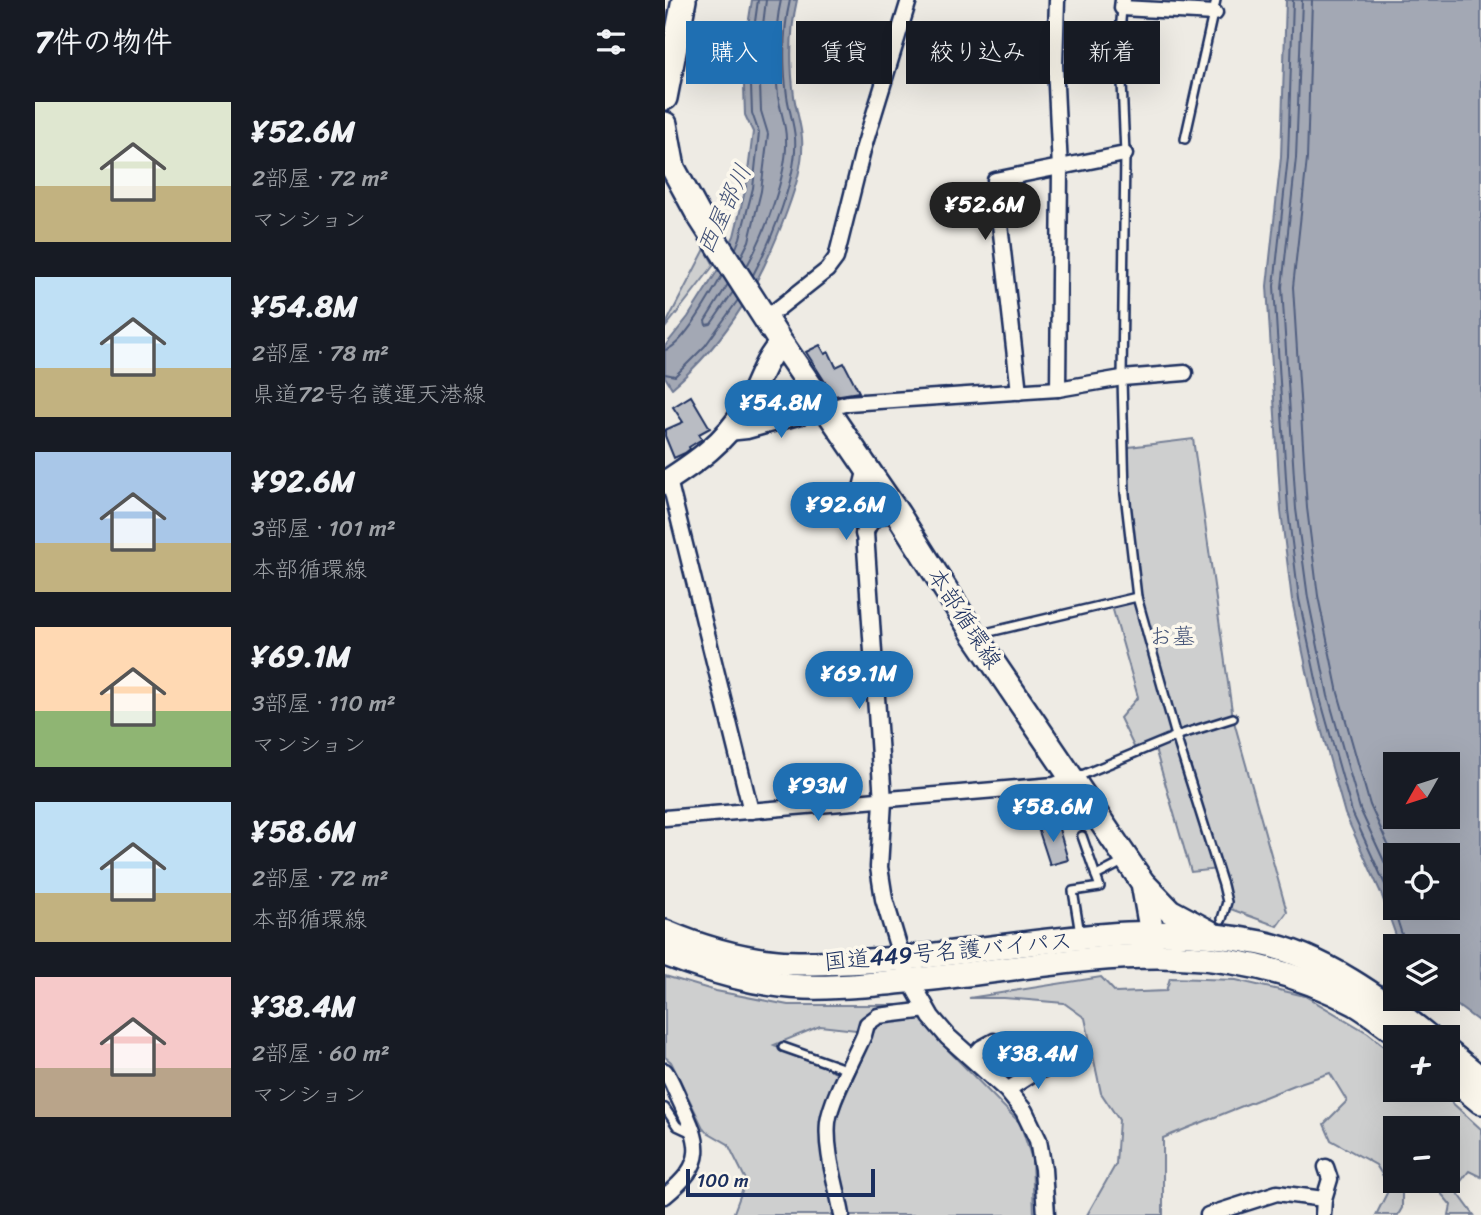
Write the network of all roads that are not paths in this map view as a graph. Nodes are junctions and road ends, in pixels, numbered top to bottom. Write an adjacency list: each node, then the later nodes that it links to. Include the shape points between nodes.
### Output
1 (684, 0): 6 (highway)
2 (909, 0): 13 (street, via 836,258 827,271)
3 (1057, 0): 12 (street)
4 (1122, 4): 5 (street); 10 (lane)
5 (1215, 6): 9 (lane)
6 (668, 57): 7 (highway)
7 (665, 98)
8 (665, 124): 11 (highway, 本部循環線)
9 (1185, 139)
10 (1125, 154): 12 (street); 16 (lane)
11 (669, 168): 13 (highway, 本部循環線)
12 (1060, 169): 17 (street); 18 (street, via 995,180)
13 (760, 310): 14 (highway, 本部循環線)
14 (781, 343): 19 (highway, 本部循環線); 20 (main road)
15 (1185, 373): 16 (street)
16 (1122, 378): 17 (street); 25 (lane, via 1125,494)
17 (1058, 389): 18 (street)
18 (1019, 392): 19 (street, via 848,403)
19 (827, 409): 20 (street); 21 (highway, 本部循環線)
20 (729, 433): 22 (main road)
21 (867, 468): 23 (highway, 本部循環線); 24 (street, via 862,488)
22 (667, 481): 31 (street)
23 (898, 514): 24 (street, via 877,515); 26 (highway, 本部循環線)
24 (864, 534): 30 (street)
25 (1136, 597): 26 (lane); 28 (lane)
26 (975, 636): 29 (highway, 本部循環線)
27 (1233, 718): 28 (lane)
28 (1176, 736): 29 (lane); 37 (lane, via 1227,902)
29 (1073, 778): 30 (street, via 1054,785); 34 (highway, 本部循環線)
30 (883, 801): 31 (street); 42 (street, via 879,867)
31 (751, 811): 32 (street)
32 (665, 818)
33 (1082, 836): 35 (lane)
34 (1127, 860): 35 (lane); 36 (highway, 本部循環線)
35 (1097, 876): 39 (lane, via 1100,887 1073,891)
36 (1143, 883): 37 (highway, via 1170,911); 40 (highway, 本部循環線)
37 (1218, 927): 40 (highway); 46 (highway, via 1317,962 1366,989)
38 (665, 932): 42 (highway, 国道449号名護バイパス, via 714,949 775,962)
39 (1081, 938): 40 (highway, 国道449号名護バイパス); 42 (highway, 国道449号名護バイパス)
40 (1151, 944): 43 (highway, 国道449号名護バイパス, via 1104,957); 45 (highway, via 1238,961 1310,983 1357,1005)
41 (665, 954): 43 (highway, 国道449号名護バイパス, via 708,970 793,986)
42 (902, 959): 43 (street)
43 (910, 981): 44 (street)
44 (927, 1010): 49 (street); 53 (street, via 878,1016 867,1024)
45 (1385, 1025)
46 (1413, 1025)
47 (994, 1041): 49 (street)
48 (783, 1047): 53 (lane)
49 (972, 1058): 56 (street)
50 (1460, 1062): 54 (highway)
51 (1058, 1065): 56 (street, via 1037,1071)
52 (665, 1071): 59 (street)
53 (848, 1071): 63 (street, via 828,1122)
54 (1481, 1079)
55 (1460, 1085): 57 (highway)
56 (1007, 1090): 64 (street, via 1038,1140)
57 (1481, 1102)
58 (665, 1108): 59 (lane, via 677,1126)
59 (696, 1135): 61 (street, via 691,1169)
60 (1326, 1167): 62 (street, via 1329,1179)
61 (665, 1196)
62 (1324, 1199): 65 (street, via 1277,1194); 66 (street)
63 (842, 1215)
64 (1046, 1215)
65 (1208, 1215)
66 (1323, 1215)

